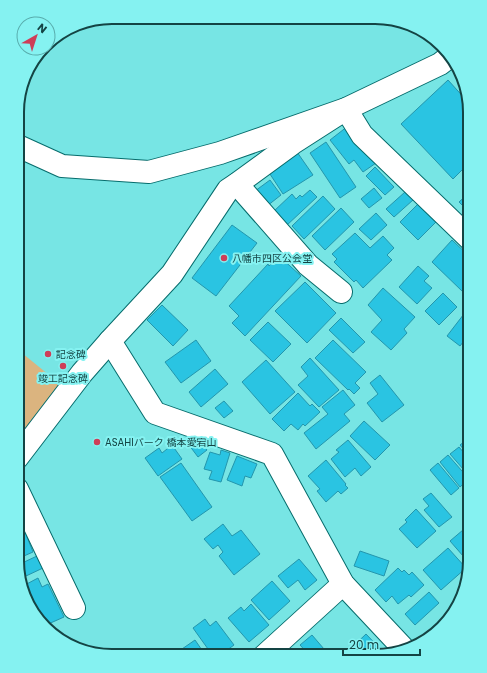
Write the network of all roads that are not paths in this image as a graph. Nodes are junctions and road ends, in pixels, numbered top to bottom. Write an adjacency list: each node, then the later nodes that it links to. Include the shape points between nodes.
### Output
1 (445, 60): 2 (street)
2 (346, 109): 3 (street, via 220,153 149,172 62,166); 4 (street, via 293,143); 5 (street, via 362,135)
3 (24, 149)
4 (237, 184): 6 (street, via 308,265); 7 (street, via 228,190 172,274)
5 (463, 232)
6 (341, 292)
7 (110, 341): 8 (street); 10 (street, via 155,413 272,454)
8 (24, 449)
9 (24, 504): 11 (street)
10 (343, 584): 12 (street); 13 (street)
11 (74, 608)
12 (400, 645)
13 (272, 649)

